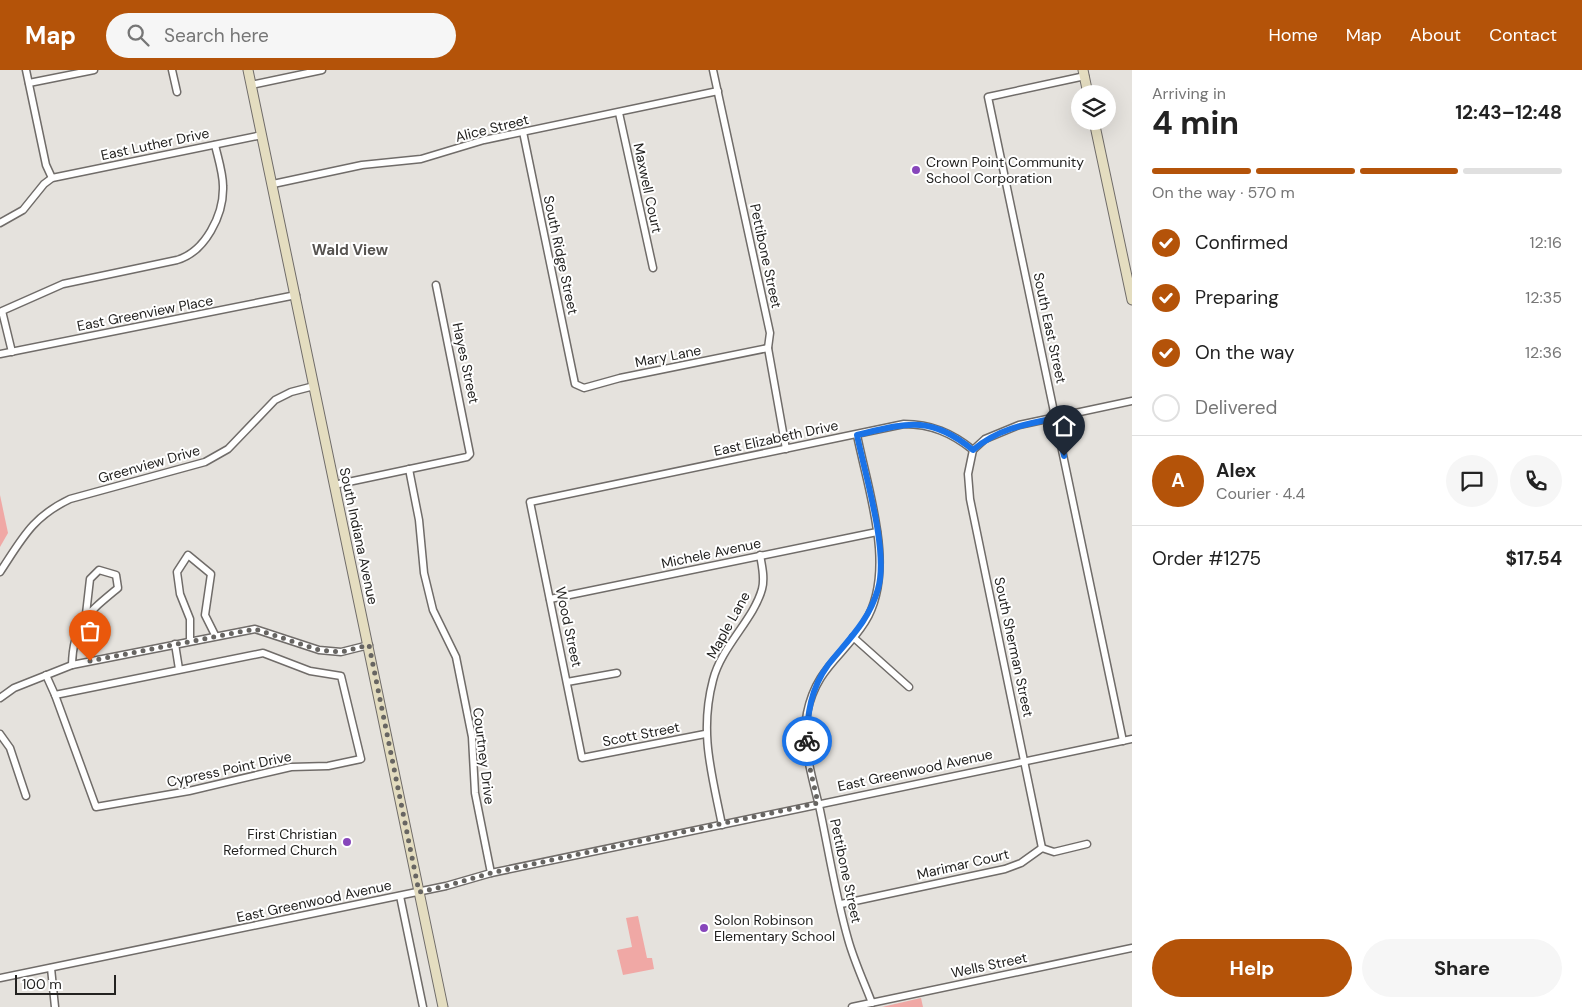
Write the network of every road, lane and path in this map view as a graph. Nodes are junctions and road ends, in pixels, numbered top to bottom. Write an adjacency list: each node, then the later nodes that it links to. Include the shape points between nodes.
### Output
1 (26, 70): 8 (street)
2 (94, 70): 8 (street)
3 (172, 70): 11 (street)
4 (248, 70): 9 (main road, South Indiana Avenue)
5 (322, 70): 9 (street)
6 (713, 70): 10 (street, Pettibone Street)
7 (1084, 73): 32 (street, South East Street, via 988,98)
8 (29, 83): 17 (street, via 46,164)
9 (251, 84): 15 (main road, South Indiana Avenue)
10 (718, 91): 12 (street, Alice Street); 26 (street, Pettibone Street, via 770,333)
11 (177, 92)
12 (619, 112): 14 (street, Alice Street); 21 (street, Maxwell Court)
13 (1096, 130): 20 (main road)
14 (523, 132): 18 (street, Alice Street, via 421,159 368,164); 29 (street, South Ridge Street)
15 (262, 135): 16 (street, East Luther Drive); 18 (main road, South Indiana Avenue)
16 (215, 144): 17 (street, East Luther Drive); 25 (street, via 223,181 222,202 208,236 193,253 177,260 63,284)
17 (52, 178): 19 (street, via 23,210)
18 (272, 184): 23 (main road, South Indiana Avenue)
19 (0, 224)
20 (1128, 264): 24 (main road)
21 (652, 268)
22 (436, 285): 36 (street, Hayes Street, via 470,454)
23 (296, 295): 27 (street, East Greenview Place); 30 (main road, South Indiana Avenue)
24 (1132, 300)
25 (1, 311): 27 (street)
26 (768, 348): 29 (street, Mary Lane, via 584,388); 34 (street, Pettibone Street)
27 (12, 352): 28 (street, East Greenview Place)
28 (0, 354)
29 (575, 384)
30 (314, 386): 37 (main road, South Indiana Avenue); 41 (street, Greenview Drive, via 275,400 228,448 205,462 70,499 50,508 26,532)
31 (1132, 401): 32 (street)
32 (1056, 418): 35 (street, via 1002,431); 60 (street, South East Street)
33 (857, 435): 34 (street, East Elizabeth Drive); 35 (street, East Elizabeth Drive, via 904,424 922,424 955,435); 39 (street, Pettibone Street)
34 (786, 449): 38 (street, East Elizabeth Drive)
35 (973, 450): 62 (street, South Sherman Street, via 968,474 970,499)
36 (409, 469): 37 (street); 68 (street, Courtney Drive, via 419,520 424,573 433,610 456,657 472,737 475,793)
37 (334, 485): 48 (main road, South Indiana Avenue)
38 (530, 502): 42 (street, Wood Street)
39 (877, 532): 40 (street, Michele Avenue); 45 (street, Pettibone Street, via 881,570 879,588 865,622)
40 (760, 555): 42 (street, Michele Avenue); 58 (street, Maple Lane, via 762,589 724,653 713,680)
41 (0, 572)
42 (550, 599): 53 (street, Wood Street)
43 (86, 614): 43 (street, via 90,579 99,570 116,575 118,588); 49 (street, via 73,644)
44 (215, 635): 46 (street); 46 (street, via 205,615 211,574 188,555 177,572 180,594 190,619); 48 (street, via 255,629 319,650 341,652)
45 (853, 637): 54 (street); 64 (street, Pettibone Street, via 827,666 814,690 807,715 806,751)
46 (190, 640): 47 (street)
47 (175, 644): 49 (street); 50 (street)
48 (369, 645): 69 (main road, South Indiana Avenue)
49 (72, 665): 52 (street)
50 (179, 669): 55 (street, Cypress Point Drive); 55 (street, Cypress Point Drive, via 263,654 310,671 341,676 361,759 328,766 291,767 189,791 96,807)
51 (617, 673): 53 (street)
52 (46, 675): 55 (street); 56 (street, via 14,688)
53 (567, 682): 61 (street, Wood Street)
54 (909, 687)
55 (55, 695)
56 (0, 698)
57 (0, 734): 63 (street, via 10,748)
58 (705, 734): 61 (street, Scott Street); 65 (street, Maple Lane)
59 (1132, 739): 60 (street, East Greenwood Avenue)
60 (1123, 741): 62 (street, East Greenwood Avenue)
61 (582, 758)
62 (1025, 760): 64 (street, East Greenwood Avenue); 67 (street, South Sherman Street)
63 (26, 796)
64 (818, 803): 65 (street, East Greenwood Avenue); 71 (street, Pettibone Street)
65 (722, 825): 68 (street, East Greenwood Avenue)
66 (1087, 844): 67 (street, via 1054,852)
67 (1042, 848): 71 (street, Marimar Court, via 1021,863 1005,869)
68 (491, 873): 69 (street, East Greenwood Avenue)
69 (419, 892): 70 (street, East Greenwood Avenue); 78 (main road, South Indiana Avenue)
70 (400, 896): 73 (street, East Greenwood Avenue); 77 (street)
71 (841, 904): 75 (street, Pettibone Street, via 848,940)
72 (1132, 948): 75 (street, Wells Street)
73 (50, 968): 74 (street, East Greenwood Avenue); 76 (street)
74 (0, 978)
75 (872, 1003): 79 (street, Wells Street)
76 (55, 1007)
77 (423, 1007)
78 (443, 1007)
79 (852, 1007)

